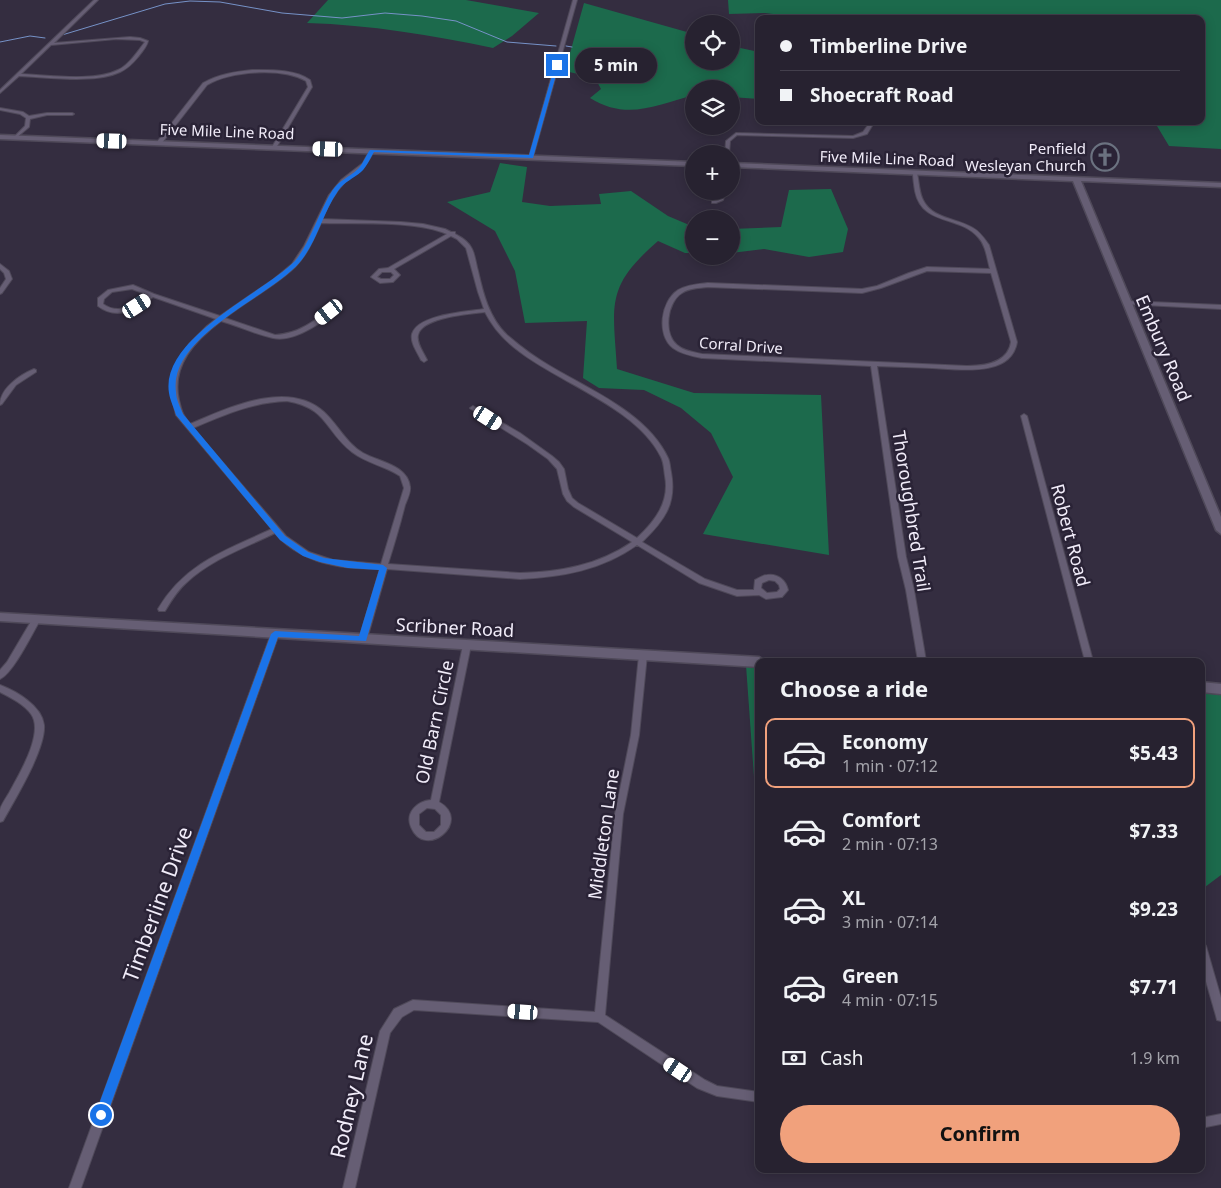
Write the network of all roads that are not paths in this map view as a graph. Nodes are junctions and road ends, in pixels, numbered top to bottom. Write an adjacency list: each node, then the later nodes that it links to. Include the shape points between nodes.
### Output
1 (96, 0): 3 (street)
2 (575, 0): 16 (street)
3 (49, 44): 4 (street); 4 (street, via 78,44 123,37 146,42 122,69 112,74 95,77)
4 (18, 74): 5 (street)
5 (0, 92)
6 (0, 109): 8 (street, via 21,113)
7 (72, 114): 8 (street)
8 (28, 118): 11 (street, via 27,126)
9 (870, 125): 13 (street, via 865,134 853,137 736,134 728,140)
10 (0, 137): 11 (main road, Five Mile Line Road)
11 (16, 137): 12 (main road, Five Mile Line Road)
12 (159, 143): 14 (main road, Five Mile Line Road); 14 (street, via 205,84 215,77 242,72 301,76 308,80 310,87)
13 (728, 145)
14 (274, 147): 15 (main road, Five Mile Line Road)
15 (372, 151): 16 (main road, Five Mile Line Road); 24 (street, via 361,170 344,180 336,190)
16 (531, 157): 17 (main road, Five Mile Line Road)
17 (685, 164)
18 (740, 165): 19 (main road, Five Mile Line Road)
19 (915, 173): 20 (main road, Five Mile Line Road); 28 (street, Corral Drive, via 923,204 935,214 964,224 977,233 986,245)
20 (1076, 179): 21 (main road, Five Mile Line Road); 31 (main road, Embury Road)
21 (1221, 185)
22 (719, 200): 23 (street)
23 (714, 202)
24 (320, 221): 25 (street, via 426,226); 35 (street, via 294,265)
25 (453, 233): 27 (street); 34 (street, via 464,239 470,248)
26 (0, 266): 29 (street, via 9,279)
27 (389, 270)
28 (993, 271): 37 (street, Corral Drive, via 1014,342 1006,358 984,366); 37 (street, Corral Drive, via 928,269 862,291 703,286 680,291 668,302 665,334 676,347 692,354)
29 (0, 292)
30 (152, 294): 30 (street, via 133,287 122,288 104,295 100,305 124,311); 35 (street)
31 (1127, 303): 33 (street); 43 (main road, Embury Road)
32 (338, 306): 35 (street, via 304,331 285,337 268,335)
33 (1221, 307)
34 (487, 310): 36 (street, via 435,319 420,326 415,338); 46 (street, via 499,331 517,348 629,416 656,439 669,467 670,488 658,519)
35 (221, 318): 42 (street, via 189,346 174,373 174,403)
36 (424, 360)
37 (874, 365): 56 (street, Thoroughbred Trail, via 902,557)
38 (34, 371): 39 (street, via 14,384)
39 (0, 403)
40 (473, 408): 46 (street, via 552,459 563,474 563,489 571,501)
41 (1024, 416): 57 (street, Robert Road)
42 (189, 427): 44 (street); 47 (street, via 266,400 294,401 315,408 356,451 405,477 407,488)
43 (1218, 516): 45 (main road, Embury Road)
44 (276, 530): 47 (street, via 289,543 314,558); 49 (street, via 189,574 173,589)
45 (1221, 530)
46 (638, 541): 47 (street, via 601,562 550,575); 48 (street, via 712,585 737,593)
47 (383, 568): 53 (street)
48 (759, 592)
49 (162, 609)
50 (0, 617): 51 (main road, Scribner Road)
51 (36, 620): 52 (main road, Scribner Road); 59 (street)
52 (275, 634): 53 (main road, Scribner Road); 71 (street, Timberline Drive)
53 (363, 639): 54 (main road, Scribner Road)
54 (467, 645): 55 (main road, Scribner Road); 63 (street, Old Barn Circle)
55 (643, 655): 58 (main road, Scribner Road); 67 (street, Middleton Lane, via 635,735 619,814)
56 (921, 658)
57 (1088, 658)
58 (755, 662)
59 (0, 676)
60 (1205, 687): 62 (main road)
61 (0, 688): 64 (street, via 30,708 39,718 40,726 38,743)
62 (1221, 688)
63 (434, 805)
64 (0, 818)
65 (1205, 960): 66 (street)
66 (1221, 1016)
67 (600, 1017): 68 (street, Rodney Lane, via 701,1084 717,1091); 72 (street, Rodney Lane, via 425,1004 406,1007 385,1031)
68 (755, 1096)
69 (1221, 1119): 70 (street)
70 (1205, 1122)
71 (75, 1188)
72 (349, 1188)

